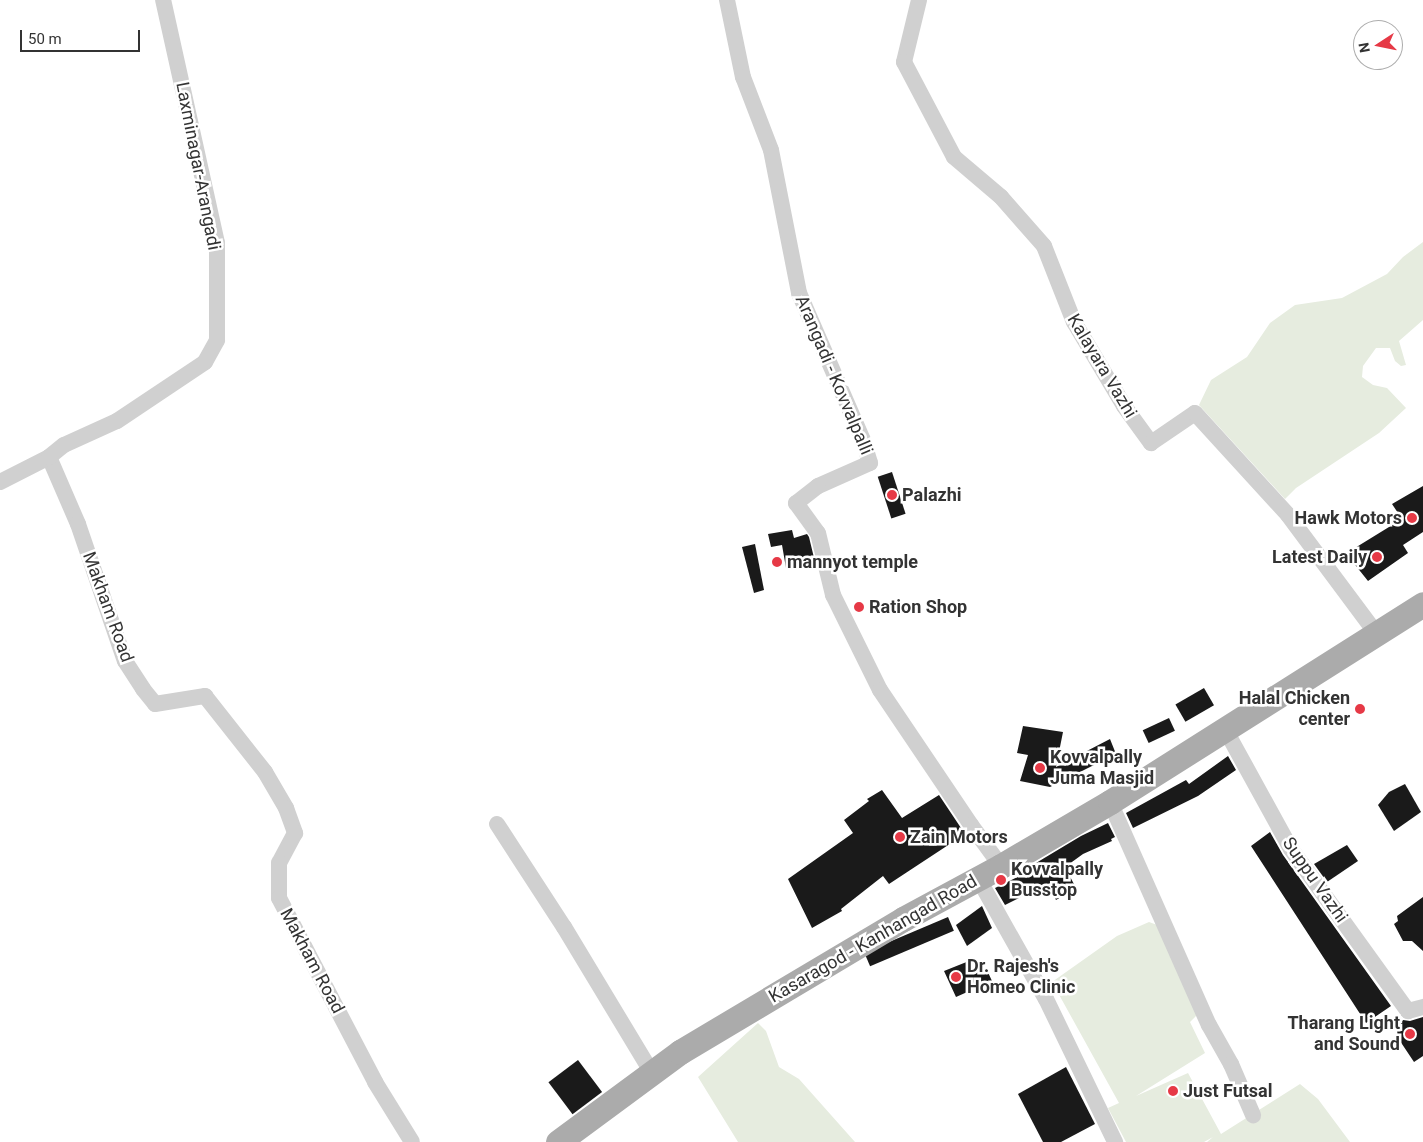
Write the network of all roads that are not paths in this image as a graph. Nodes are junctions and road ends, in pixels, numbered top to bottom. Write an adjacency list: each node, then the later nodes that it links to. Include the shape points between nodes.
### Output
1 (163, 0): 4 (street, Laxminagar-Arangadi, via 217,243 217,340 205,362 117,421 64,445)
2 (727, 0): 11 (street, Arangadi - Kovvalpalli, via 743,77 771,150 799,293 864,440 870,463 818,486 796,503 818,533 832,595 880,690)
3 (919, 0): 7 (street, Kalayara Vazhi, via 904,62 954,157 1001,197 1044,246 1074,322 1124,406 1151,443 1195,413 1288,515)
4 (49, 457): 5 (street, Laxminagar-Arangadi); 16 (street, Makham Road, via 78,524 125,661 143,689 155,704 205,696 265,772 286,808 295,832 279,863 279,898 375,1082)
5 (0, 482)
6 (1423, 604): 7 (main road, Kasaragod - Kanhangad Road)
7 (1376, 634): 8 (main road, Kasaragod - Kanhangad Road)
8 (1225, 729): 9 (main road, Kasaragod - Kanhangad Road); 13 (street, Suppu Vazhi, via 1290,849 1408,1011)
9 (1110, 802): 11 (main road, Kasaragod - Kanhangad Road); 15 (street, via 1208,1025 1231,1064)
10 (497, 824): 14 (street)
11 (1001, 866): 12 (main road, Kasaragod - Kanhangad Road)
12 (978, 878): 14 (main road, Kasaragod - Kanhangad Road, via 680,1052); 18 (street, via 1046,999)
13 (1423, 1007)
14 (652, 1073): 17 (main road, Kasaragod - Kanhangad Road)
15 (1253, 1115)
16 (412, 1142)
17 (558, 1142)
18 (1115, 1142)

